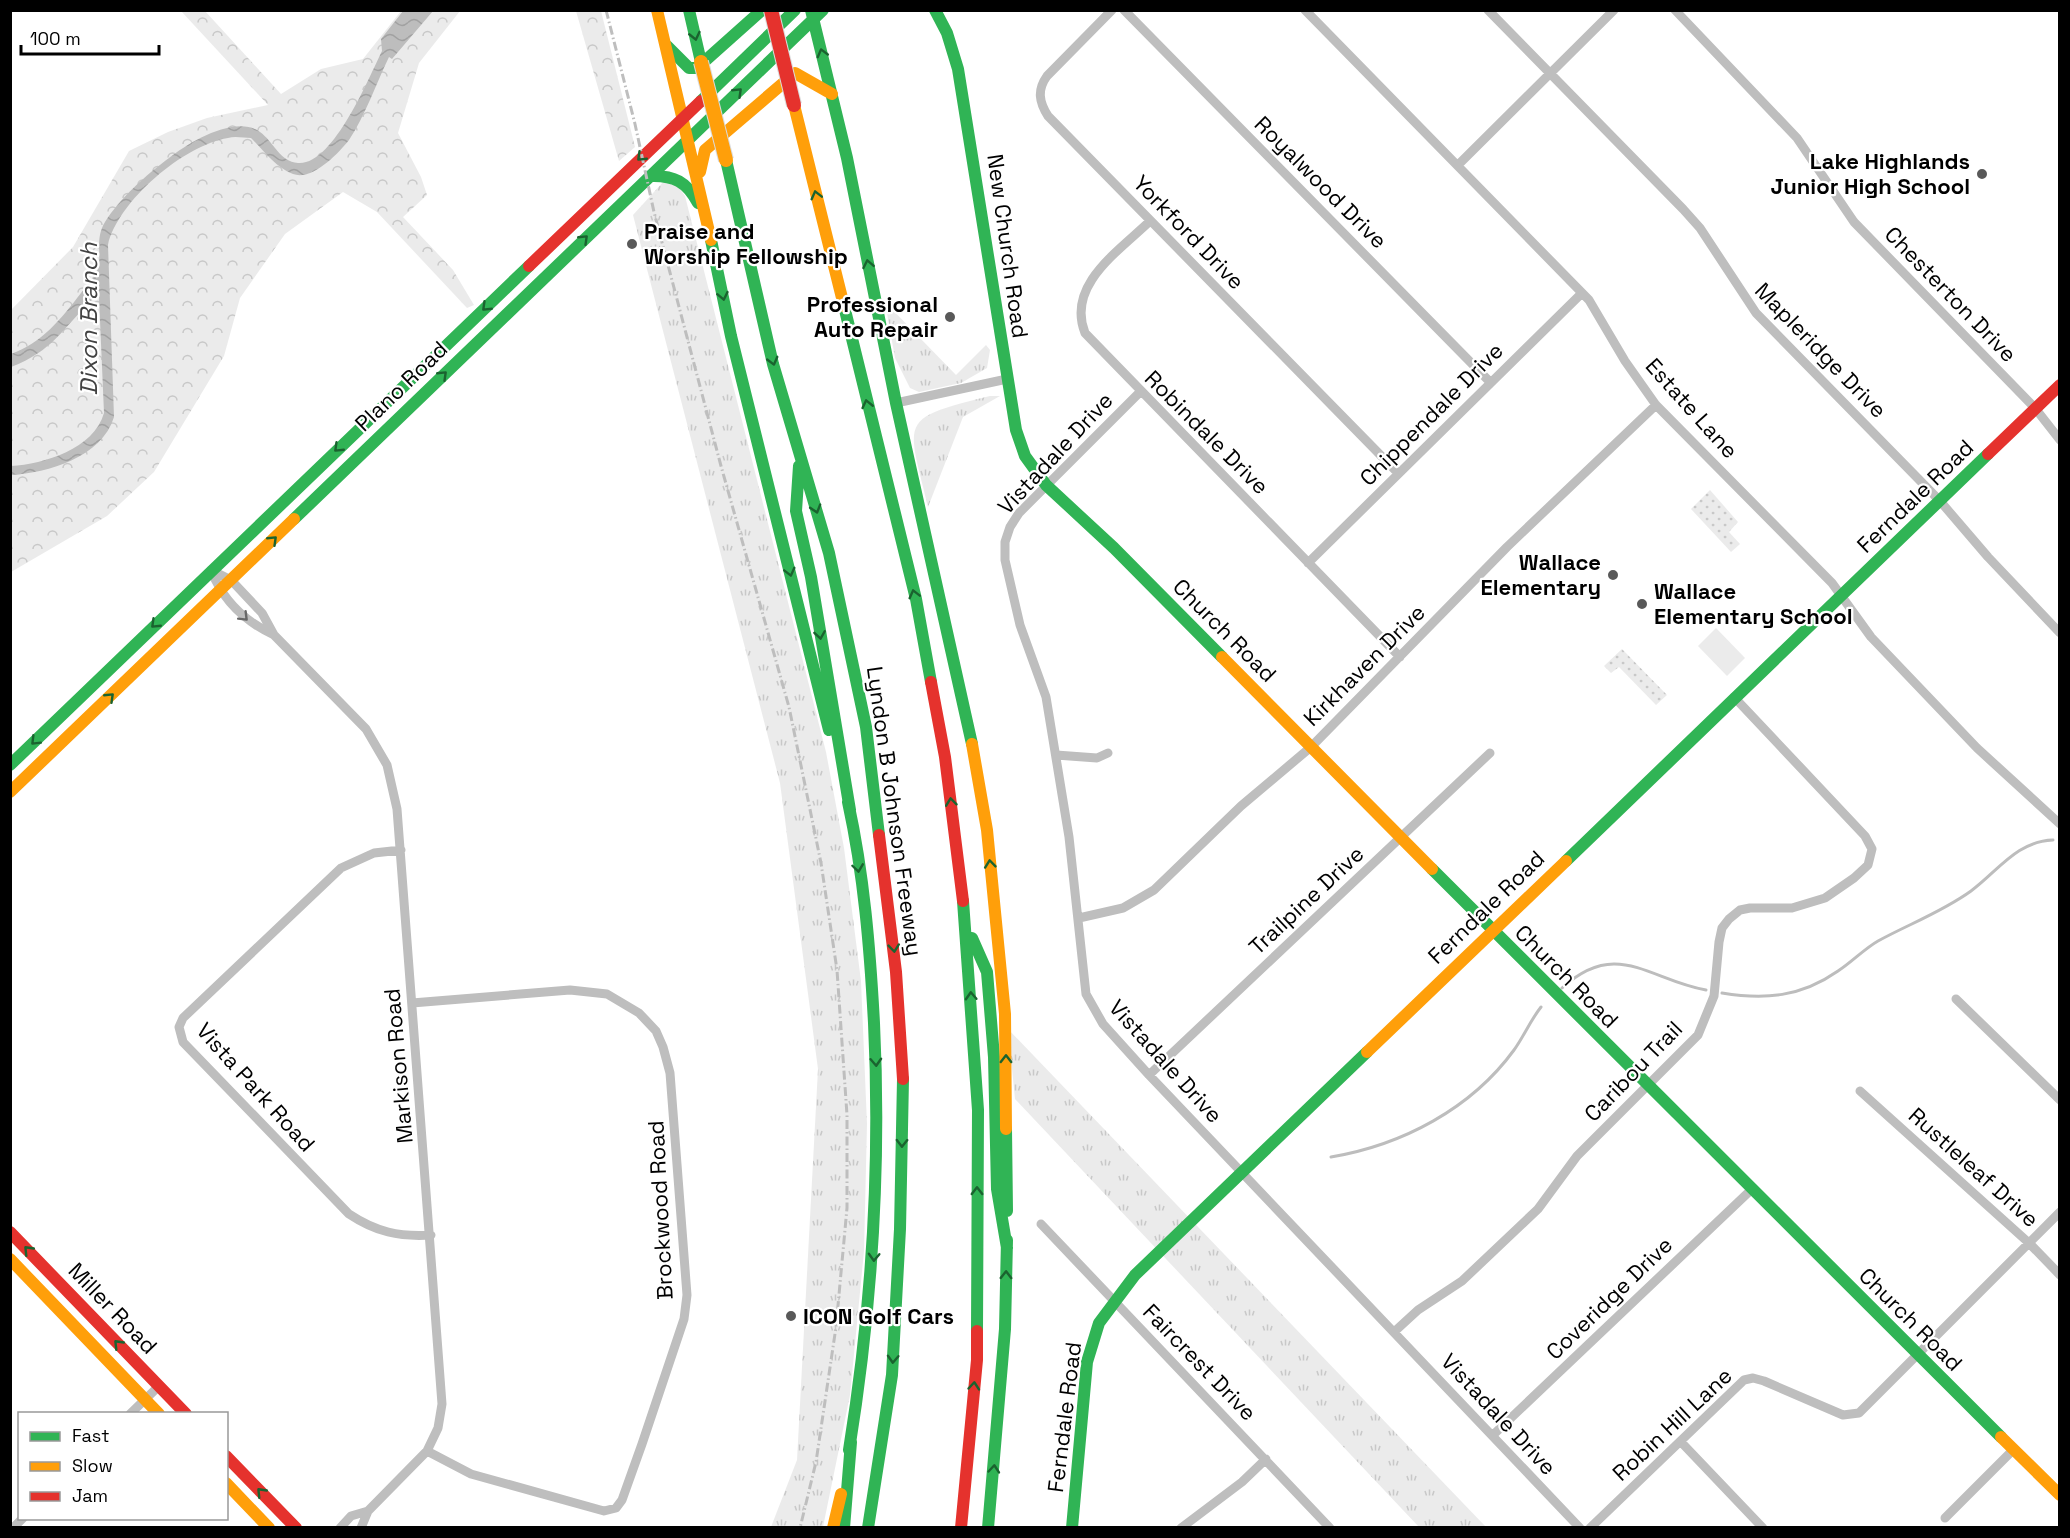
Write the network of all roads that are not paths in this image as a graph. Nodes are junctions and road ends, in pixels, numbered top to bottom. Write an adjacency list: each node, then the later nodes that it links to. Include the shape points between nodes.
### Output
1 (657, 10): 14 (main road)
2 (689, 10): 37 (main road, Lyndon B Johnson Freeway, one-way to 37, bridge, via 773,364)
3 (762, 10): 14 (main road, via 697,68 689,68)
4 (771, 10): 63 (main road, one-way to 4, bridge, via 945,757 916,599)
5 (795, 10): 17 (main road, Plano Road)
6 (935, 10): 28 (main road, New Church Road, via 958,69)
7 (1112, 10): 22 (street, Yorkford Drive, via 1047,76 1041,89 1041,105)
8 (1124, 10): 29 (street, Royalwood Drive)
9 (1305, 10): 19 (street, Estate Lane)
10 (1488, 10): 15 (street, Mapleridge Drive)
11 (1614, 10): 15 (street)
12 (1675, 10): 35 (street, Chesterton Drive, via 1797,138 1854,222)
13 (816, 14): 16 (main road, one-way to 13); 18 (main road, Plano Road, one-way to 13)
14 (666, 45): 17 (main road)
15 (1550, 73): 19 (street); 40 (street, Mapleridge Drive, via 1700,228 1756,313)
16 (832, 94): 21 (main road, via 795,74 705,150); 33 (main road, one-way to 16)
17 (683, 116): 18 (main road); 24 (main road, Plano Road, one-way to 24)
18 (689, 138): 20 (main road, Plano Road); 21 (main road)
19 (1458, 165): 26 (street, Estate Lane)
20 (650, 176): 23 (main road, via 666,174 683,180); 25 (main road, Plano Road, one-way to 20)
21 (699, 190): 23 (main road)
22 (1150, 221): 31 (street, Robindale Drive, via 1096,274 1083,292 1079,312 1085,333); 38 (street, Yorkford Drive)
23 (707, 222): 58 (main road, one-way to 58, via 731,336)
24 (514, 280): 25 (main road); 27 (main road, Plano Road, one-way to 27)
25 (527, 293): 32 (main road, Plano Road, one-way to 25)
26 (1582, 293): 29 (street, Chippendale Drive); 34 (street, Estate Lane)
27 (410, 379): 32 (main road); 42 (main road, Plano Road, one-way to 42)
28 (1007, 379): 33 (street); 39 (main road, New Church Road, via 1020,443 1033,470)
29 (1490, 381): 38 (street, Chippendale Drive)
30 (2060, 385): 35 (main road, Ferndale Road)
31 (1140, 392): 39 (street, Vistadale Drive); 41 (street, Robindale Drive)
32 (424, 393): 43 (main road, Plano Road, one-way to 32)
33 (896, 404): 78 (main road, one-way to 33, via 1005,1014 987,830 968,718)
34 (1656, 405): 45 (street, Estate Lane); 48 (street, Kirkhaven Drive, via 1506,547)
35 (2035, 408): 36 (street, Chesterton Drive); 40 (main road, Ferndale Road)
36 (2060, 440)
37 (799, 453): 58 (main road, one-way to 58, via 796,511 811,577); 106 (main road, Lyndon B Johnson Freeway, one-way to 106, via 829,553 866,727 890,909 903,1054 892,1375)
38 (1398, 473): 41 (street, Chippendale Drive)
39 (1046, 485): 52 (main road, Church Road, via 1114,548); 55 (street, Vistadale Drive, via 1010,527 1005,560 1020,625 1043,686)
40 (1940, 501): 45 (main road, Ferndale Road); 46 (street, Mapleridge Drive)
41 (1308, 563): 48 (street, Robindale Drive)
42 (211, 570): 43 (street, Markison Road); 44 (street, Markison Road); 50 (main road, Plano Road, one-way to 50)
43 (231, 580): 44 (main road, Plano Road); 47 (street, Markison Road, via 262,613)
44 (219, 592): 47 (street, Markison Road, one-way to 47, via 251,624); 51 (main road, Plano Road, one-way to 44)
45 (1841, 596): 49 (main road, Ferndale Road); 59 (street, Estate Lane, via 1871,637 1969,740)
46 (2060, 633)
47 (274, 635): 61 (street, Markison Road, via 376,743 390,774)
48 (1400, 657): 52 (street, Kirkhaven Drive)
49 (1734, 697): 64 (main road, Ferndale Road); 68 (street, Caribou Trail, via 1865,836 1872,849 1871,857 1854,878 1817,902 1792,908 1750,908 1729,918 1722,928 1714,996 1706,1020 1691,1044)
50 (54, 722): 51 (main road); 56 (main road, Plano Road, one-way to 56)
51 (68, 737): 57 (main road, Plano Road)
52 (1311, 747): 60 (main road, Church Road); 62 (street, Kirkhaven Drive, via 1241,806 1145,897 1123,909)
53 (1108, 753): 55 (street, via 1097,758)
54 (1490, 753): 60 (street, Trailpine Drive)
55 (1056, 755): 62 (street, Vistadale Drive)
56 (10, 765)
57 (10, 792)
58 (850, 810): 90 (main road, one-way to 90, via 869,941 878,1094 874,1265)
59 (2058, 819)
60 (1401, 837): 64 (main road, Church Road); 67 (street, Trailpine Drive)
61 (401, 850): 66 (street, Markison Road); 76 (street, Vista Park Road, via 374,854 341,868 183,1018 179,1027 183,1042 349,1214 368,1227 387,1233)
62 (1079, 918): 67 (street, Vistadale Drive, via 1086,994 1093,1010)
63 (966, 926): 78 (main road, via 987,972 998,1189); 107 (main road, one-way to 63, via 976,1360 978,1110)
64 (1492, 930): 68 (main road, Church Road); 71 (main road, Ferndale Road)
65 (1956, 999): 70 (street)
66 (412, 1003): 76 (street, Markison Road); 93 (street, Brockwood Road, via 570,990 608,994 639,1013 656,1031 670,1073 687,1278 684,1319 630,1478 616,1508 604,1511 471,1474)
67 (1149, 1075): 71 (street, Vistadale Drive)
68 (1647, 1086): 72 (main road, Church Road); 82 (street, Caribou Trail, via 1573,1161 1538,1209 1462,1281 1418,1310)
69 (1860, 1090): 77 (street, Rustleleaf Drive)
70 (2060, 1100)
71 (1240, 1171): 81 (main road, Ferndale Road, via 1135,1275); 82 (street, Vistadale Drive)
72 (1752, 1189): 83 (main road, Church Road); 89 (street, Coveridge Drive)
73 (2060, 1212): 77 (street, Robin Hill Lane)
74 (1041, 1224): 81 (street, Faircrest Drive)
75 (10, 1232): 84 (main road, Miller Road, one-way to 75)
76 (431, 1235): 93 (street, Markison Road, via 442,1404 438,1428)
77 (2029, 1243): 80 (street, Rustleleaf Drive); 83 (street, Robin Hill Lane)
78 (1007, 1248): 108 (main road, one-way to 78, via 1005,1329)
79 (10, 1259): 85 (main road, Miller Road)
80 (2060, 1275)
81 (1114, 1301): 95 (street, Faircrest Drive); 109 (main road, Ferndale Road, via 1100,1323 1087,1362)
82 (1394, 1332): 89 (street, Vistadale Drive)
83 (1917, 1354): 91 (street, Robin Hill Lane, via 1853,1415 1843,1415 1764,1381 1744,1380); 92 (main road, Church Road)
84 (159, 1386): 85 (street); 88 (main road, Miller Road)
85 (145, 1399): 86 (street); 87 (main road, Miller Road)
86 (131, 1412)
87 (158, 1412)
88 (185, 1412)
89 (1493, 1436): 112 (street, Vistadale Drive)
90 (851, 1442): 104 (main road); 105 (main road)
91 (1681, 1442): 113 (street, Robin Hill Lane); 114 (street)
92 (2013, 1450): 97 (main road, Church Road); 99 (street)
93 (427, 1451): 98 (street, Markison Road)
94 (228, 1458): 101 (main road, one-way to 94)
95 (1266, 1459): 110 (street); 111 (street, Faircrest Drive)
96 (228, 1485): 100 (main road)
97 (2060, 1495)
98 (368, 1511): 102 (street, Markison Road, via 351,1516); 103 (street, Markison Road)
99 (1945, 1518)
100 (269, 1527)
101 (296, 1527)
102 (340, 1527)
103 (361, 1527)
104 (833, 1527)
105 (844, 1527)
106 (868, 1527)
107 (961, 1527)
108 (988, 1527)
109 (1072, 1527)
110 (1181, 1527)
111 (1330, 1527)
112 (1580, 1527)
113 (1590, 1527)
114 (1763, 1527)

